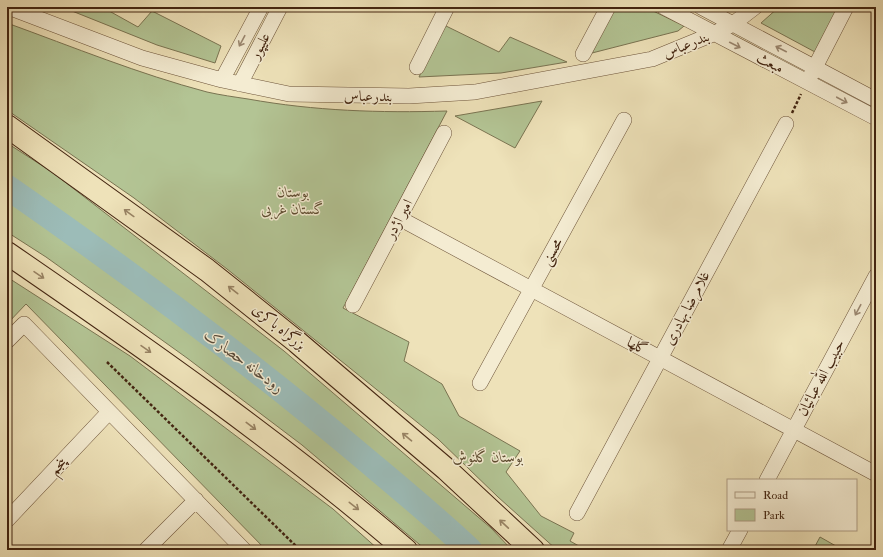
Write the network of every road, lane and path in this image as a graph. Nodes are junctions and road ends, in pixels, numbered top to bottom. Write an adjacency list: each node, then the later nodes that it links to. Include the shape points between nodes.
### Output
1 (8, 7): 15 (street, بندرعباس, via 142,58)
2 (261, 7): 15 (street, علیپور, one-way to 15)
3 (280, 7): 17 (street, علیپور)
4 (447, 7): 13 (street)
5 (608, 7): 12 (street)
6 (664, 7): 11 (street, مبعث)
7 (701, 7): 10 (street, مبعث)
8 (755, 7): 10 (street, بندرعباس)
9 (846, 7): 14 (street)
10 (733, 24): 11 (street, بندرعباس); 14 (street, مبعث, one-way to 10)
11 (713, 34): 16 (street, مبعث, one-way to 16); 17 (street, بندرعباس, via 652,59 475,92 409,96 296,94)
12 (583, 54)
13 (417, 67)
14 (815, 67): 16 (street); 18 (street, مبعث)
15 (222, 80): 17 (street, بندرعباس)
16 (808, 82): 19 (street, مبعث, one-way to 19); 21 (path)
17 (240, 84)
18 (876, 100)
19 (876, 118)
20 (624, 120): 27 (street, محسنی)
21 (786, 124): 30 (street, غلامرضا بهادری)
22 (7, 126): 45 (highway, بزرگراه باکری, one-way to 22, via 446,469 297,342 207,270)
23 (444, 133): 24 (street, امیر اژدر)
24 (399, 218): 27 (street, گلها); 28 (street, امیر اژدر)
25 (7, 253): 44 (highway, one-way to 44, via 214,398 357,508)
26 (876, 276): 34 (street, حبیب الله عبائیان, one-way to 34)
27 (531, 289): 30 (street, گلها); 32 (street, محسنی)
28 (353, 305)
29 (7, 341): 33 (street, via 24,324)
30 (660, 358): 34 (street, گلها); 38 (street, غلامرضا بهادری)
31 (107, 362): 43 (path)
32 (480, 383)
33 (109, 412): 37 (street); 39 (street, پنجم)
34 (793, 430): 35 (street, گلها); 36 (street, حبیب الله عبائیان)
35 (876, 474)
36 (768, 479)
37 (196, 500): 41 (street); 42 (street)
38 (577, 513)
39 (7, 520)
40 (739, 531): 46 (street)
41 (146, 550)
42 (244, 550)
43 (300, 550)
44 (406, 550)
45 (533, 550)
46 (729, 550)

